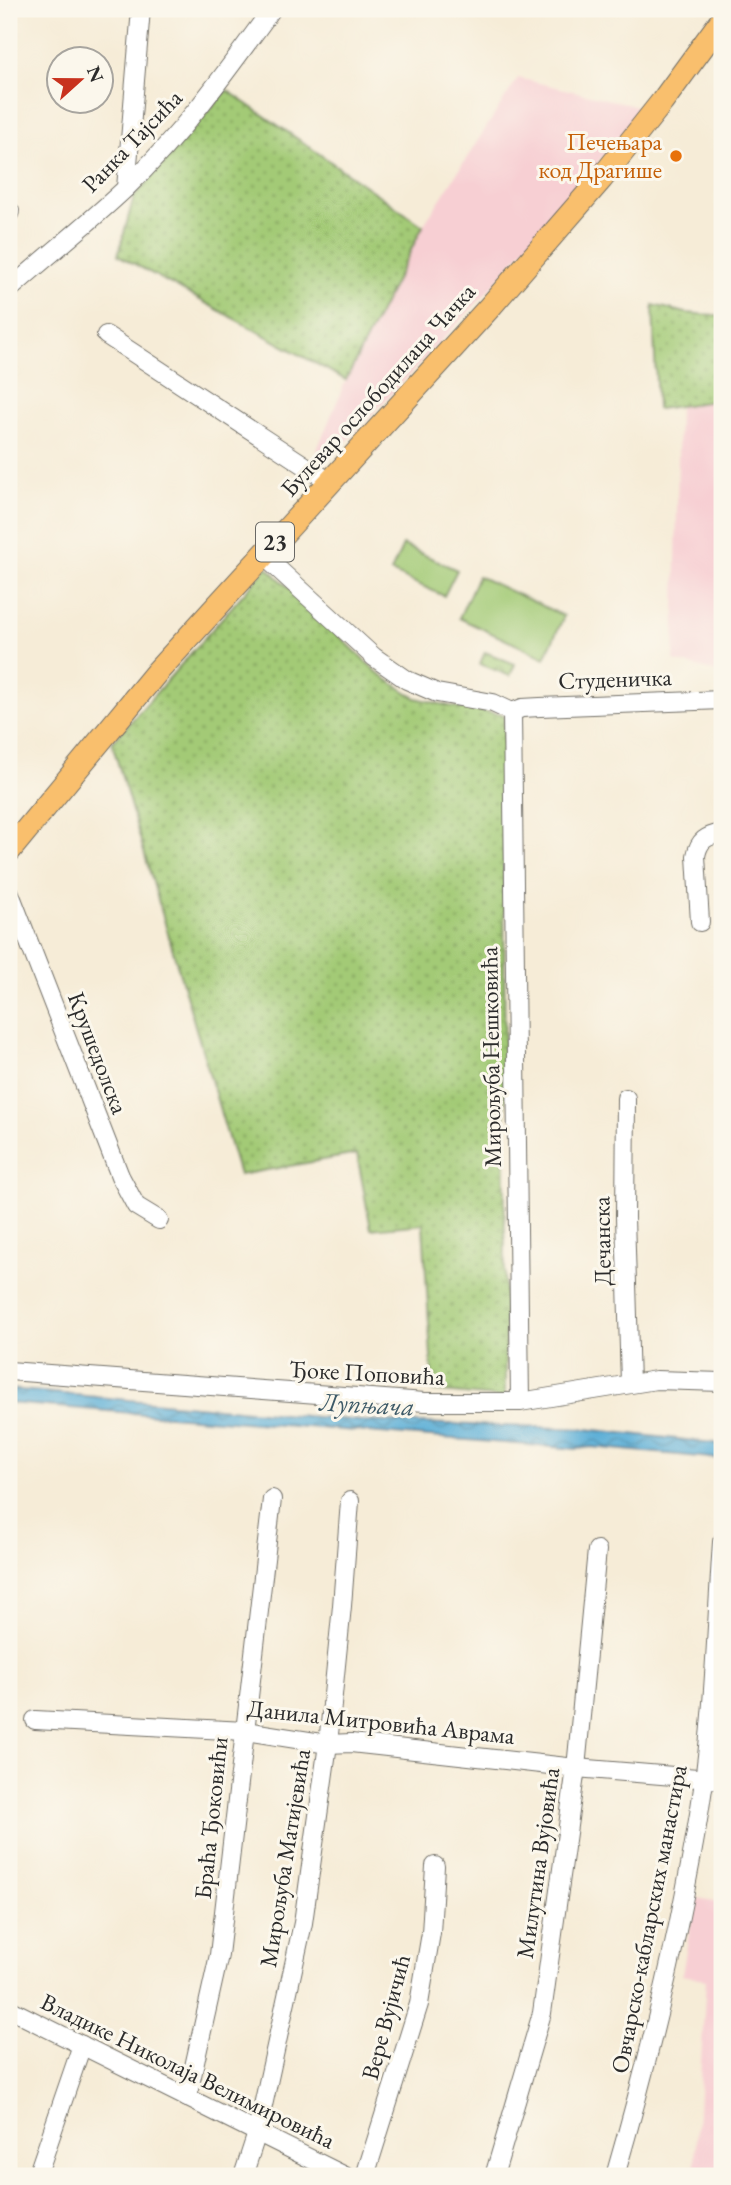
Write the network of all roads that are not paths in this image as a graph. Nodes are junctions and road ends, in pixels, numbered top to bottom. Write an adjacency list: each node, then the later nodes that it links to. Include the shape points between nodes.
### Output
1 (141, 9): 5 (street)
2 (272, 9): 5 (street, Ранка Тајсића, via 199,109)
3 (722, 20): 4 (main road, Булевар ослободилаца Чачка / 23)
4 (715, 35): 8 (main road, Булевар ослободилаца Чачка / 23, via 601,179)
5 (126, 188): 6 (street, Ранка Тајсића)
6 (9, 290)
7 (106, 335): 8 (street)
8 (330, 482): 9 (main road, Булевар ослободилаца Чачка / 23)
9 (263, 555): 11 (street, via 374,657 407,680 437,693 493,703); 13 (main road, Булевар ослободилаца Чачка / 23, via 156,673)
10 (722, 700): 11 (street, Студеничка)
11 (512, 712): 21 (street, Мирољуба Нешковића)
12 (722, 833): 15 (street, via 705,838 696,856)
13 (9, 851)
14 (9, 891): 17 (street, Крушедолска, via 120,1176 136,1206)
15 (700, 922)
16 (626, 1098): 20 (street, Дечанска)
17 (159, 1220)
18 (9, 1371): 21 (street, Ђоке Поповића, via 388,1400)
19 (722, 1382): 20 (street, Ђоке Поповића)
20 (630, 1383): 21 (street, Ђоке Поповића)
21 (520, 1402)
22 (272, 1499): 27 (street, Браћа Ђоковићи)
23 (350, 1501): 28 (street, Мирољуба Матијевића)
24 (722, 1542): 30 (street, Овчарско-кабларских манастира)
25 (597, 1550): 29 (street, Милутина Вујовића)
26 (35, 1720): 27 (street, Данила Митровића Аврама)
27 (245, 1731): 28 (street, Данила Митровића Аврама); 35 (street, Браћа Ђоковићи, via 219,1955)
28 (328, 1744): 29 (street, Данила Митровића Аврама); 36 (street, Мирољуба Матијевића, via 303,1923)
29 (576, 1768): 30 (street, Данила Митровића Аврама); 41 (street, Милутина Вујовића, via 542,2013)
30 (704, 1778): 31 (street, Данила Митровића Аврама); 42 (street, Овчарско-кабларских манастира, via 667,1974)
31 (722, 1780)
32 (435, 1866): 40 (street, Вере Вујичић, via 431,1933 419,2004)
33 (9, 2009): 34 (street, Владике Николаја Велимировића)
34 (82, 2045): 35 (street, Владике Николаја Велимировића); 37 (street)
35 (187, 2098): 36 (street, Владике Николаја Велимировића)
36 (257, 2133): 38 (street, Мирољуба Матијевића); 39 (street, Владике Николаја Велимировића)
37 (37, 2176)
38 (243, 2176)
39 (345, 2176)
40 (365, 2176)
41 (494, 2176)
42 (615, 2176)

